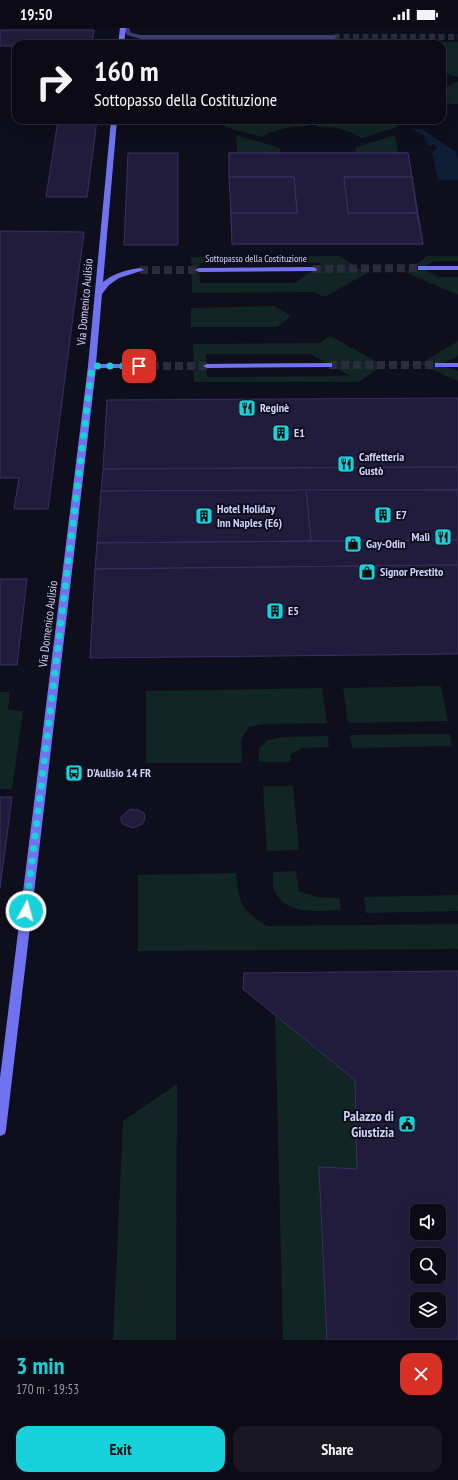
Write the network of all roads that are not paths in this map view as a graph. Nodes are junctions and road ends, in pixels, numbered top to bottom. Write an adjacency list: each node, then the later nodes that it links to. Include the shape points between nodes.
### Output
1 (124, 28): 2 (street, via 134,36 149,37); 3 (main road)
2 (334, 37)
3 (122, 40)
4 (114, 124): 10 (main road, Via Domenico Aulisio)
5 (421, 268): 6 (main road)
6 (458, 268)
7 (313, 269): 9 (main road, Sottopasso della Costituzione)
8 (140, 270): 10 (main road, via 112,278)
9 (199, 270)
10 (98, 295): 14 (main road, Via Domenico Aulisio)
11 (458, 364): 13 (main road)
12 (329, 365): 16 (main road)
13 (438, 365)
14 (92, 366): 15 (main road); 17 (main road, Via Domenico Aulisio)
15 (139, 366)
16 (207, 366)
17 (0, 1130)

